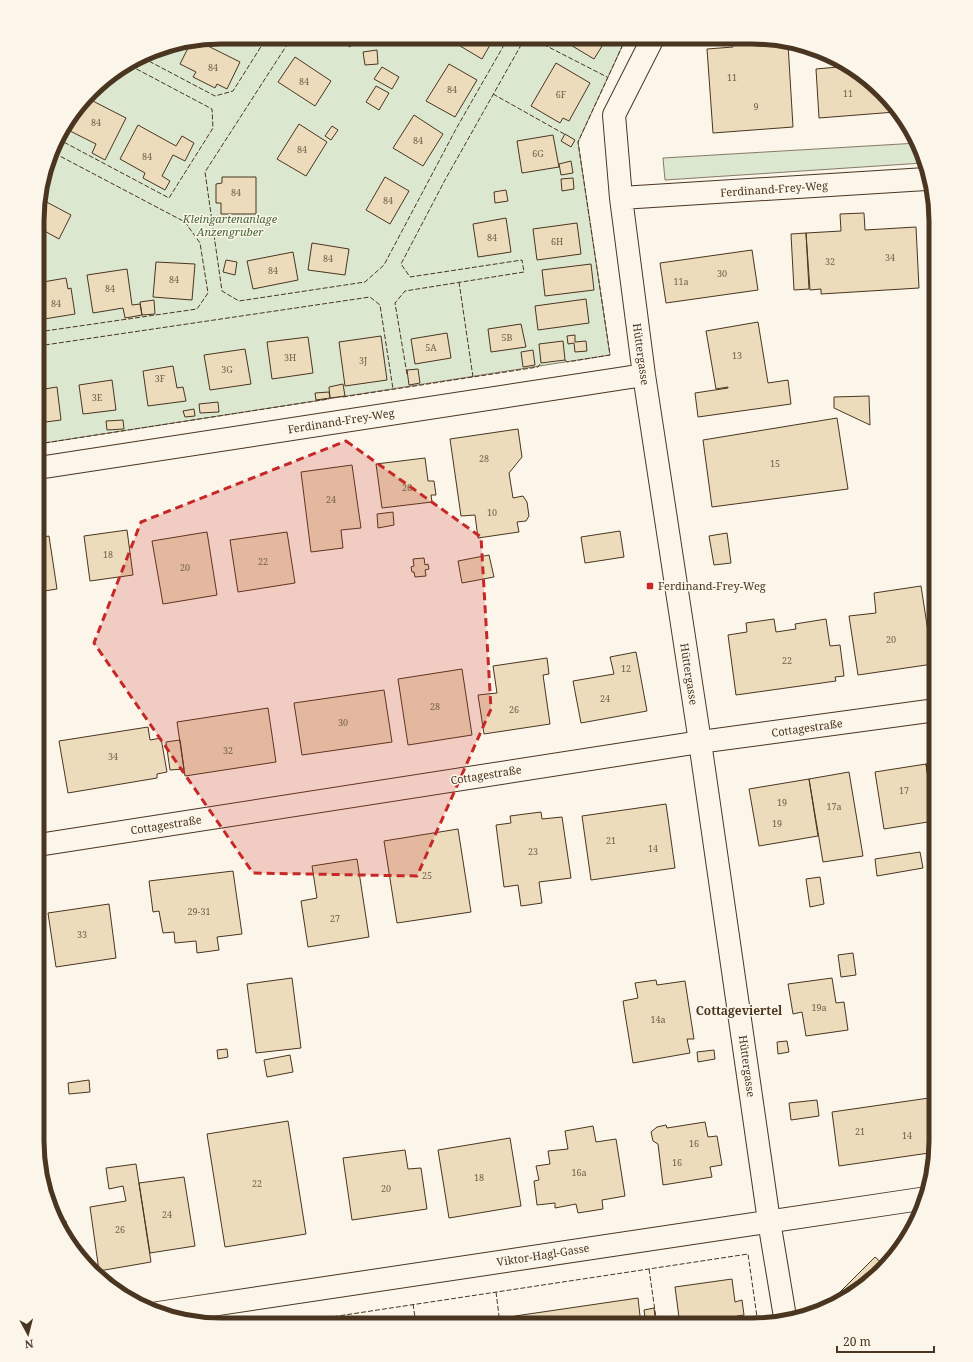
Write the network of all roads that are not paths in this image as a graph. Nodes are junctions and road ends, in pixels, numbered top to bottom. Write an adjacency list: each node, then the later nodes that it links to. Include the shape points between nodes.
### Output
1 (650, 44): 3 (street, Hüttergasse, via 614,115)
2 (924, 179): 3 (street, Ferdinand-Frey-Weg)
3 (621, 198): 4 (street, Hüttergasse)
4 (644, 375): 5 (street, Ferdinand-Frey-Weg); 7 (street, Hüttergasse)
5 (44, 467)
6 (929, 711): 7 (street, Cottagestraße)
7 (700, 742): 8 (street, Cottagestraße); 10 (street, Hüttergasse)
8 (44, 844)
9 (920, 1199): 10 (street, Viktor-Hagl-Gasse)
10 (769, 1222): 11 (street, Viktor-Hagl-Gasse); 12 (street, Hüttergasse)
11 (171, 1311)
12 (785, 1315)

